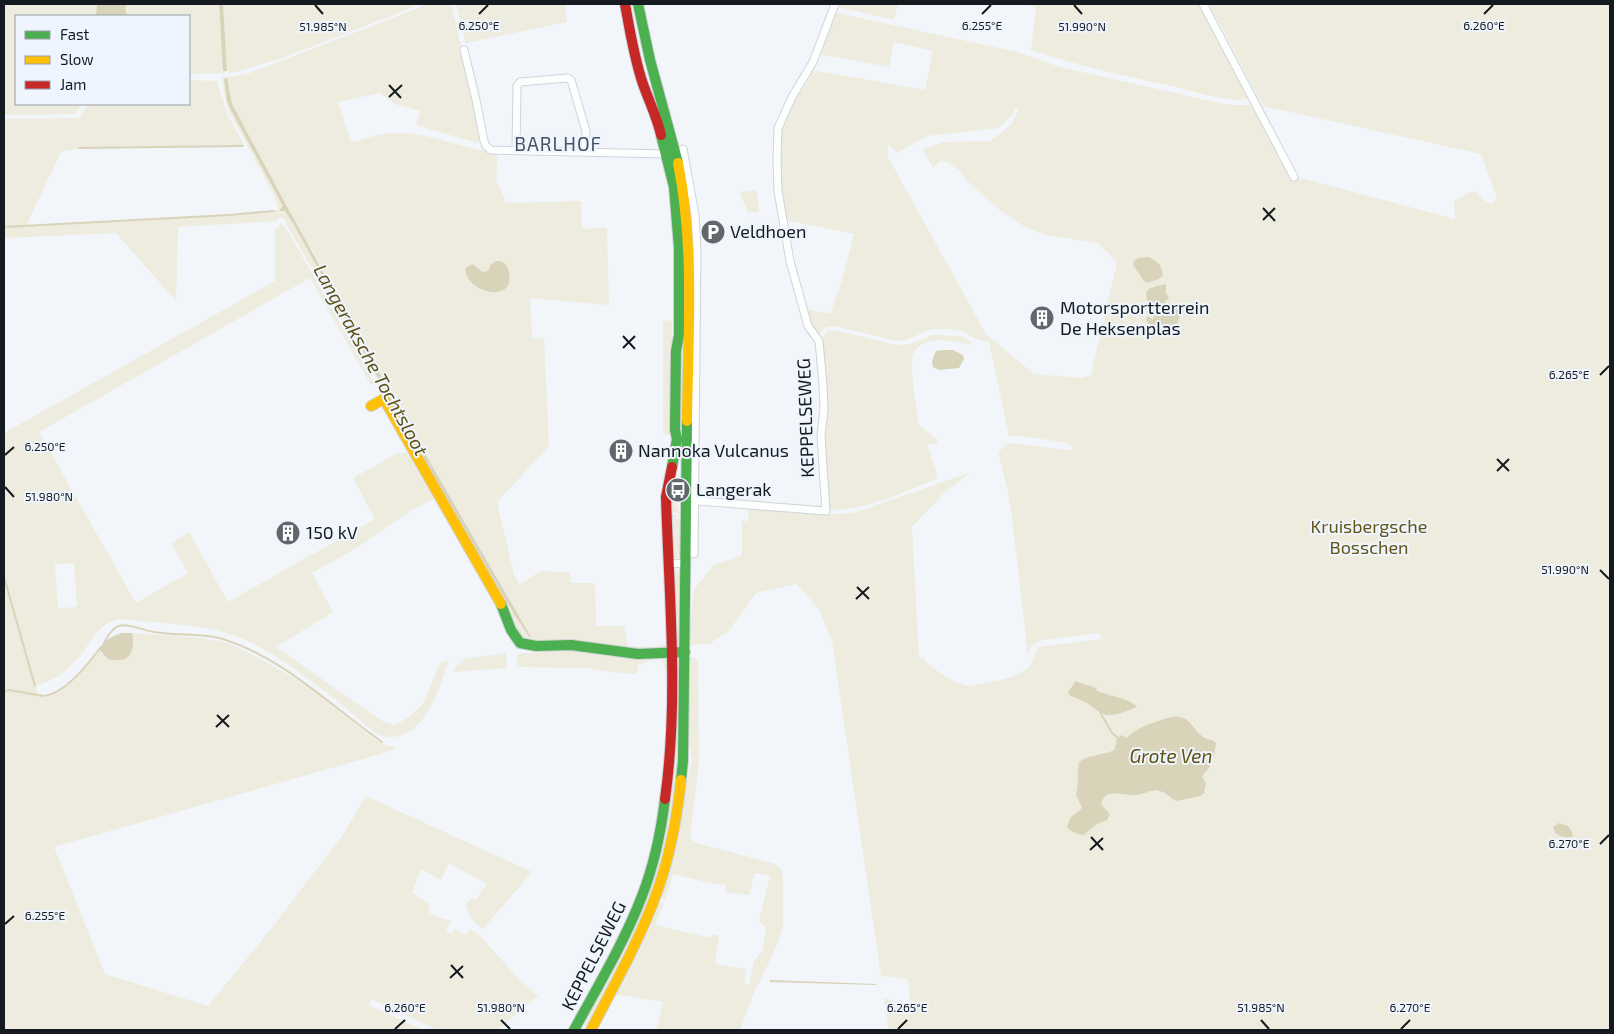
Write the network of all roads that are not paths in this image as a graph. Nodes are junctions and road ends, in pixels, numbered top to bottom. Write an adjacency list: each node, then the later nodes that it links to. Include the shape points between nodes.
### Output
1 (625, 4): 7 (street, KEPPELSEWEG)
2 (638, 4): 6 (street, KEPPELSEWEG)
3 (835, 4): 13 (street, KEPPELSEWEG, via 813,62 778,128 777,160 778,191 790,261 808,326 819,341 824,393 821,436 826,511)
4 (1203, 4): 11 (street)
5 (464, 50): 8 (street, via 486,146 491,150)
6 (650, 64): 7 (street); 10 (street, KEPPELSEWEG)
7 (638, 66): 10 (street, KEPPELSEWEG, via 658,122)
8 (516, 150): 9 (street); 9 (street, via 517,86 520,82 567,78 571,80 586,131)
9 (586, 152): 10 (street)
10 (674, 152): 13 (street, KEPPELSEWEG, via 691,224); 16 (street, KEPPELSEWEG, via 679,335 676,351 677,439 666,497)
11 (1294, 177)
12 (371, 406): 17 (street, via 384,399 504,609 511,630 520,643 531,646 589,646 631,654)
13 (690, 501): 14 (street, KEPPELSEWEG); 15 (street, KEPPELSEWEG)
14 (694, 554)
15 (685, 563): 16 (street); 18 (street, KEPPELSEWEG)
16 (669, 564): 17 (street, KEPPELSEWEG)
17 (671, 651): 18 (street); 19 (street, KEPPELSEWEG, via 672,730 668,780 663,817)
18 (685, 652): 20 (street, KEPPELSEWEG, via 680,796 666,863)
19 (642, 896): 20 (street, KEPPELSEWEG); 21 (street, KEPPELSEWEG)
20 (653, 899): 22 (street, KEPPELSEWEG, via 638,939)
21 (576, 1027): 22 (street)
22 (590, 1030)

